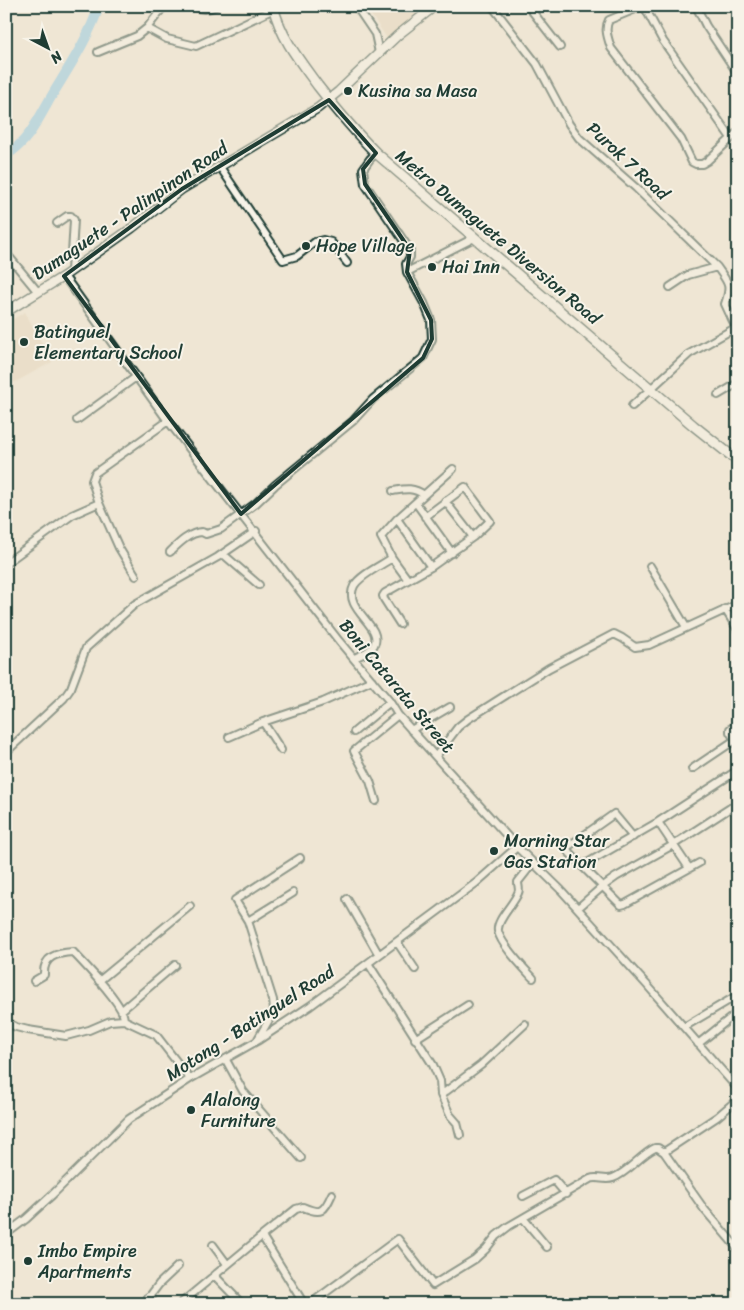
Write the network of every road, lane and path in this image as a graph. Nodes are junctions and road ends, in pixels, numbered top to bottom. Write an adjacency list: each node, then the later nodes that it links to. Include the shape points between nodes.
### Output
1 (164, 6): 11 (street)
2 (192, 6): 3 (street, via 209,10)
3 (216, 6)
4 (356, 6): 14 (street, via 375,34)
5 (435, 6): 14 (main road, Dumaguete - Palinpinon Road)
6 (492, 6): 25 (street, Purok 7 Road, via 536,64 579,138)
7 (528, 6): 12 (street)
8 (644, 6): 18 (street, via 663,41); 18 (street, via 609,20 606,25 611,48 681,139 692,162 702,164 707,161)
9 (696, 6): 15 (street)
10 (274, 7): 11 (street, via 196,46 167,39); 16 (highway, Metro Dumaguete Diversion Road, via 285,39)
11 (147, 28): 13 (street, via 137,36)
12 (560, 47)
13 (98, 52)
14 (379, 53): 16 (main road, Dumaguete - Palinpinon Road)
15 (738, 74)
16 (329, 100): 19 (highway, Metro Dumaguete Diversion Road); 20 (main road, Dumaguete - Palinpinon Road)
17 (738, 132): 18 (street)
18 (731, 138)
19 (376, 154): 22 (highway, Metro Dumaguete Diversion Road); 26 (street, via 363,169 365,184 410,250)
20 (220, 167): 24 (street, via 283,260 297,256 314,242 323,240 331,242); 27 (main road, Dumaguete - Palinpinon Road, via 182,190)
21 (57, 223): 27 (street, via 67,216 74,220)
22 (474, 238): 26 (street); 34 (highway, Metro Dumaguete Diversion Road)
23 (6, 253): 29 (street)
24 (347, 262)
25 (717, 267): 28 (street, via 688,274); 31 (street, Purok 7 Road, via 727,281 729,291 725,304)
26 (407, 272): 46 (street, via 431,320 432,339 423,358)
27 (68, 273): 29 (main road, Dumaguete - Palinpinon Road); 32 (street, Boni Catarata Street)
28 (670, 287)
29 (38, 292): 30 (main road, Dumaguete - Palinpinon Road)
30 (6, 312)
31 (736, 330): 34 (street, via 689,354)
32 (136, 377): 37 (street); 38 (street, Boni Catarata Street)
33 (738, 383): 35 (street)
34 (651, 389): 36 (street); 39 (highway, Metro Dumaguete Diversion Road)
35 (718, 395)
36 (632, 406)
37 (76, 420)
38 (168, 421): 44 (street, via 95,473 92,481); 46 (street, Boni Catarata Street)
39 (738, 461)
40 (452, 469): 42 (street)
41 (393, 491): 42 (street, via 412,489)
42 (424, 495): 45 (street)
43 (445, 501): 47 (street); 50 (street); 50 (street, via 467,488 490,521)
44 (99, 503): 55 (street, via 72,515); 58 (street, via 119,548)
45 (416, 503): 47 (street); 48 (street)
46 (241, 514): 49 (street, Boni Catarata Street); 51 (street, via 212,533 197,532)
47 (425, 516): 52 (street)
48 (398, 519): 54 (street, via 381,538); 57 (street)
49 (256, 531): 53 (street); 66 (street, Boni Catarata Street)
50 (473, 537): 52 (street)
51 (170, 552)
52 (452, 553): 57 (street)
53 (223, 554): 60 (street); 78 (street, via 135,604 86,648 64,698)
54 (392, 558): 59 (street); 66 (street, via 354,586 352,597 355,607 375,637 374,645 368,651)
55 (6, 563)
56 (650, 566): 64 (street)
57 (431, 567): 59 (street)
58 (136, 576)
59 (408, 580): 63 (street, via 383,596)
60 (259, 585)
61 (738, 604): 62 (street)
62 (725, 609): 64 (street); 65 (street)
63 (400, 624)
64 (686, 627): 79 (street, via 649,645 635,647 614,634 549,668 468,719)
65 (738, 630)
66 (354, 658): 67 (street, Boni Catarata Street)
67 (372, 680): 68 (street, Boni Catarata Street); 71 (street, via 324,702)
68 (390, 702): 70 (street, Boni Catarata Street); 74 (street)
69 (450, 707): 73 (street)
70 (398, 715): 73 (street, Boni Catarata Street); 82 (street, via 354,751 370,781)
71 (263, 722): 75 (street); 77 (street)
72 (738, 724): 76 (street, via 730,729)
73 (412, 730): 79 (street, Boni Catarata Street)
74 (354, 732)
75 (228, 737)
76 (736, 742): 80 (street)
77 (281, 750)
78 (6, 752)
79 (436, 756): 87 (street, Boni Catarata Street)
80 (692, 769)
81 (738, 770): 84 (street)
82 (376, 801)
83 (738, 803): 86 (street)
84 (658, 822): 85 (street); 86 (street)
85 (633, 837): 91 (street); 91 (street, via 614,814 566,848)
86 (673, 845): 92 (street); 93 (street)
87 (518, 847): 90 (street, Boni Catarata Street); 99 (street, Motong - Batinguel Road)
88 (300, 858): 98 (street, via 235,900)
89 (698, 862): 92 (street)
90 (533, 863): 97 (street, Boni Catarata Street); 104 (street, via 518,882 519,891 498,926 503,942)
91 (582, 866): 93 (street)
92 (689, 868): 93 (street, via 625,904 618,902)
93 (602, 887): 97 (street)
94 (293, 893): 98 (street)
95 (347, 899): 100 (street)
96 (190, 906): 106 (street)
97 (578, 908): 114 (street, Boni Catarata Street)
98 (248, 921): 116 (street, via 274,1000 274,1011)
99 (397, 942): 100 (street, Motong - Batinguel Road); 103 (street)
100 (379, 955): 101 (street, Motong - Batinguel Road)
101 (368, 963): 115 (street); 116 (street, Motong - Batinguel Road)
102 (175, 965): 109 (street)
103 (415, 969)
104 (533, 978)
105 (34, 981): 106 (street, via 44,975 43,966 47,960 61,953 73,952)
106 (99, 981): 109 (street)
107 (738, 995): 114 (street)
108 (468, 1006): 115 (street)
109 (122, 1010): 111 (street)
110 (738, 1012): 117 (street)
111 (124, 1020): 112 (street, via 66,1036 28,1030); 119 (street, via 156,1035)
112 (6, 1022)
113 (525, 1024): 121 (street, via 486,1061)
114 (684, 1027): 117 (street, Boni Catarata Street)
115 (415, 1039): 121 (street, via 437,1074)
116 (257, 1040): 118 (street, Motong - Batinguel Road)
117 (698, 1044): 120 (street, Boni Catarata Street)
118 (226, 1060): 119 (street, Motong - Batinguel Road); 125 (street, via 243,1091)
119 (190, 1079): 130 (street, Motong - Batinguel Road, via 129,1119 52,1195)
120 (738, 1089)
121 (441, 1096): 123 (street)
122 (738, 1099): 124 (street)
123 (460, 1134)
124 (664, 1152): 127 (street, via 652,1149 616,1177 607,1180 594,1177); 134 (street)
125 (301, 1158)
126 (332, 1194): 131 (street, via 321,1211 300,1207)
127 (566, 1194): 128 (street, via 554,1180); 129 (street)
128 (523, 1196)
129 (523, 1218): 133 (street); 144 (street, via 503,1230 475,1259 433,1285 398,1238)
130 (6, 1234)
131 (262, 1236): 135 (street); 143 (street)
132 (213, 1245): 135 (street)
133 (547, 1247)
134 (738, 1249)
135 (227, 1264): 137 (street)
136 (178, 1266): 138 (street)
137 (214, 1275): 139 (street); 142 (street)
138 (148, 1297): 140 (street); 141 (street)
139 (239, 1301)
140 (144, 1304)
141 (155, 1304)
142 (180, 1304)
143 (304, 1304)
144 (310, 1304)

